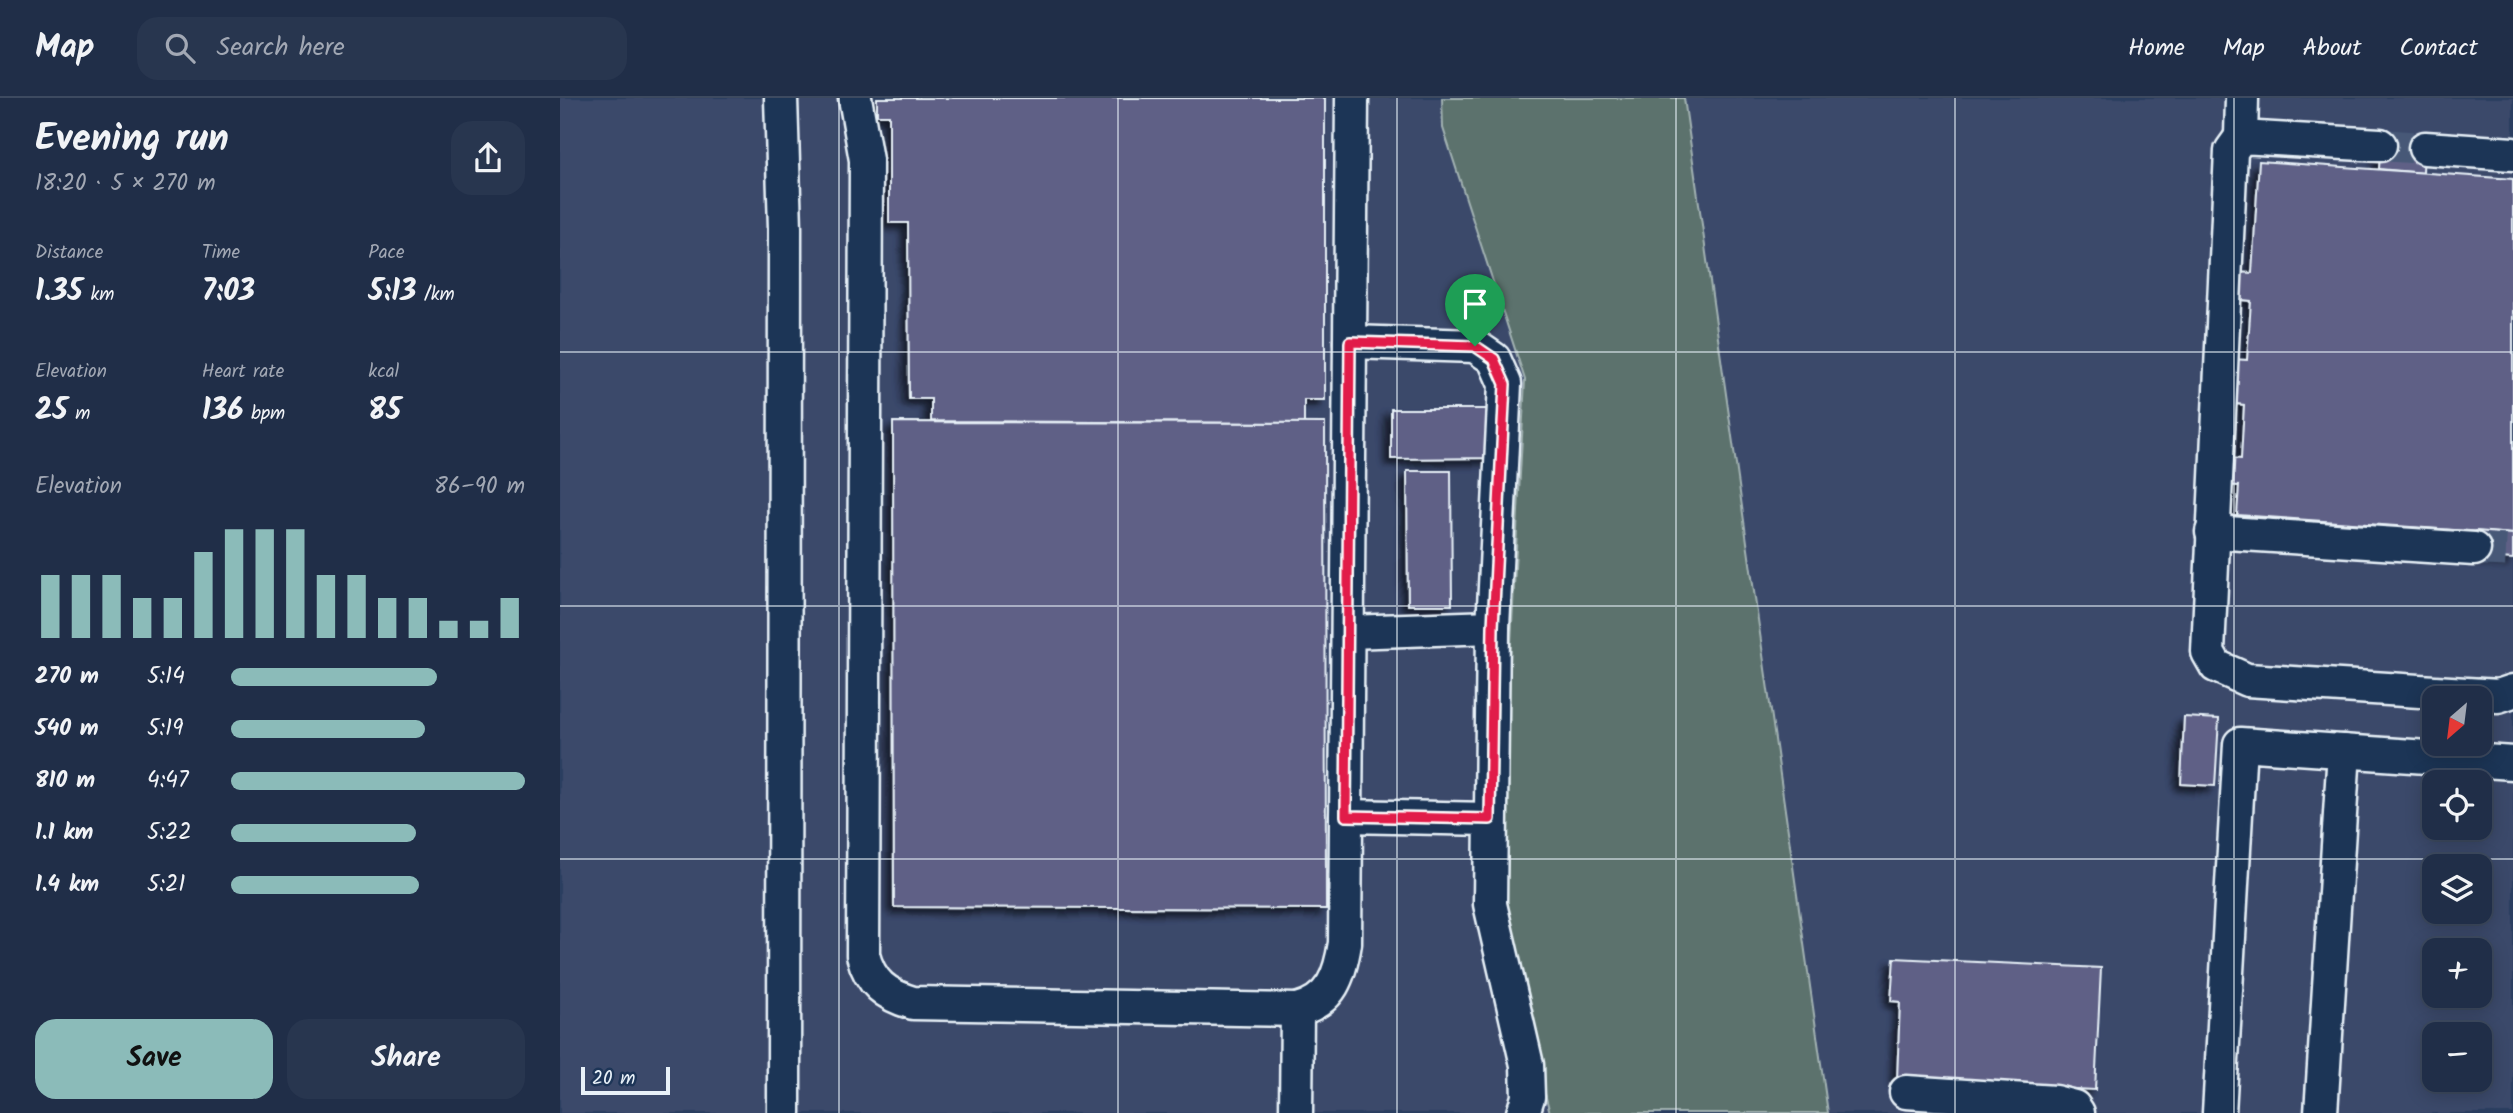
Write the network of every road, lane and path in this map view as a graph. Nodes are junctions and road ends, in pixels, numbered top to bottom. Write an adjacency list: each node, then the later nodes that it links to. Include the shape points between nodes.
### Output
1 (781, 98): 21 (street, via 785,228)
2 (855, 98): 19 (street, via 866,160 863,955 867,972 880,988 913,1003)
3 (1352, 98): 9 (street)
4 (2242, 98): 5 (street)
5 (2241, 137): 6 (street); 10 (street, via 2231,151)
6 (2380, 145)
7 (2425, 148): 8 (street)
8 (2513, 154)
9 (1350, 342): 12 (street, via 1475,346 1494,359 1506,397); 13 (street)
10 (2212, 532): 11 (street); 14 (street, via 2208,652 2216,666 2230,675 2247,680 2498,696)
11 (2474, 549)
12 (1493, 627): 13 (street); 18 (street)
13 (1348, 632): 17 (street)
14 (2513, 691)
15 (2344, 751): 16 (street); 25 (street, via 2240,744); 26 (street)
16 (2513, 763)
17 (1346, 816): 18 (street); 19 (street, via 1342,964 1323,998)
18 (1490, 819): 23 (street, via 1492,922 1529,1077)
19 (1297, 1010): 22 (street)
20 (1906, 1092): 24 (street, via 2055,1101)
21 (784, 1113)
22 (1296, 1113)
23 (1522, 1113)
24 (2078, 1113)
25 (2219, 1113)
26 (2321, 1113)

